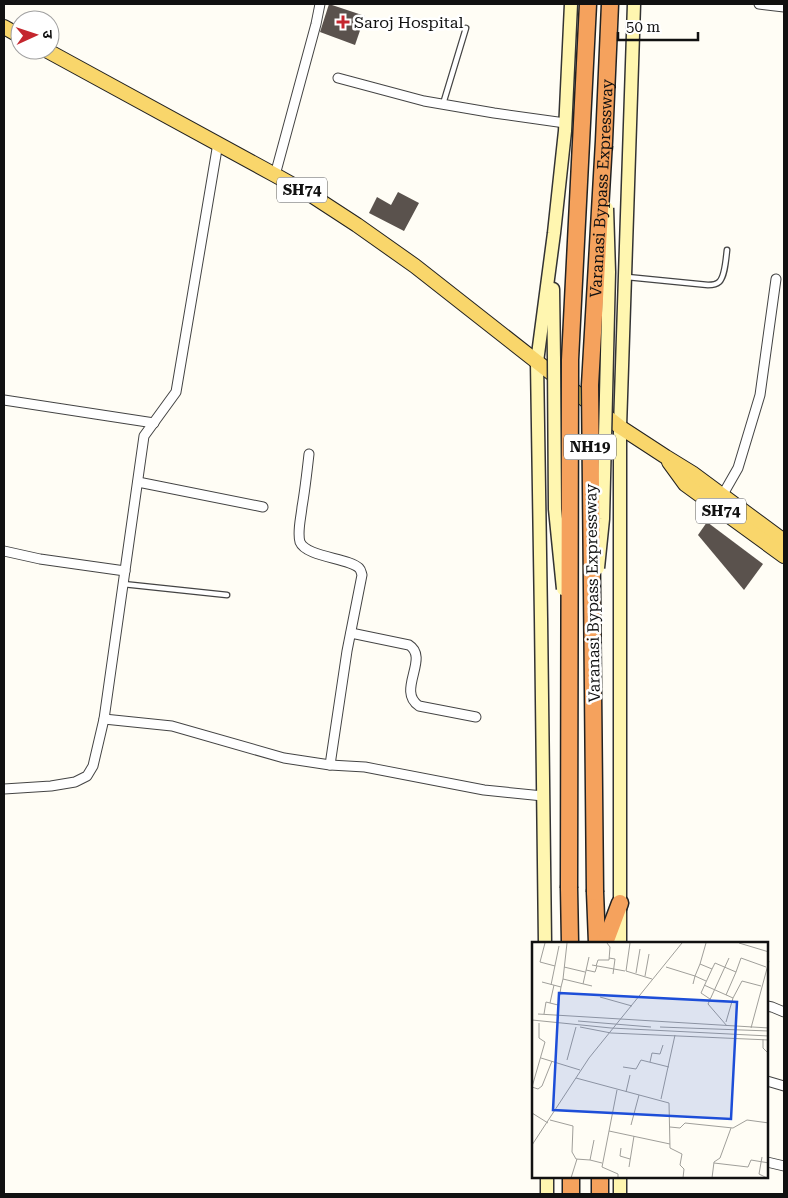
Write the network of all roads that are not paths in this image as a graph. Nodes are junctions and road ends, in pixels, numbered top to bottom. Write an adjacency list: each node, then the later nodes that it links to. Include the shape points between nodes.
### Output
1 (320, 4): 14 (street)
2 (571, 4): 12 (street)
3 (588, 4): 35 (highway, Varanasi Bypass Expressway / NH19, bridge, via 570,360)
4 (610, 4): 44 (highway, Varanasi Bypass Expressway / NH19, bridge, via 590,385)
5 (634, 4): 17 (street)
6 (758, 4): 7 (street)
7 (784, 7)
8 (466, 28): 11 (lane)
9 (60, 58): 13 (main road, SH74)
10 (338, 78): 11 (street)
11 (443, 104): 12 (street)
12 (566, 123): 15 (street)
13 (218, 143): 14 (main road, SH74); 21 (street, via 176,392)
14 (275, 175): 19 (main road, SH74, via 358,225)
15 (554, 233): 19 (street); 35 (street, bridge, via 555,509)
16 (728, 250): 17 (lane, via 719,283 708,285)
17 (625, 277): 22 (street)
18 (776, 279): 26 (street, via 760,395 738,468)
19 (537, 362): 22 (main road, SH74); 40 (street)
20 (4, 400): 21 (street)
21 (154, 423): 25 (street, via 144,436)
22 (620, 428): 24 (main road, SH74); 41 (street)
23 (309, 454): 34 (street, via 299,528 300,543 304,548 361,570)
24 (666, 457): 26 (main road, SH74); 30 (main road, SH74, via 685,484)
25 (138, 482): 27 (street); 31 (street)
26 (722, 496): 28 (main road, SH74)
27 (263, 507)
28 (784, 541)
29 (4, 551): 31 (street)
30 (784, 556)
31 (125, 571): 32 (street)
32 (123, 584): 33 (lane); 37 (street)
33 (227, 595)
34 (351, 633): 36 (street, via 412,647 417,657 411,696 419,706); 38 (street)
35 (570, 653): 43 (highway, Varanasi Bypass Expressway / NH19, bridge)
36 (476, 717)
37 (104, 719): 38 (street, via 172,726 284,758); 39 (street, via 93,766 87,776 75,782 51,786)
38 (330, 765): 40 (street, via 365,767 484,790)
39 (4, 788)
40 (543, 796): 42 (street)
41 (620, 903): 45 (highway); 46 (street)
42 (545, 942)
43 (570, 942)
44 (597, 942)
45 (605, 942)
46 (620, 942)
47 (768, 1006): 48 (street)
48 (784, 1012)
49 (768, 1081): 50 (street)
50 (784, 1086)
51 (768, 1162): 52 (street)
52 (784, 1166)
53 (547, 1178): 57 (street)
54 (571, 1178): 58 (highway)
55 (600, 1178): 59 (highway)
56 (620, 1178): 60 (street)
57 (547, 1194)
58 (571, 1194)
59 (600, 1194)
60 (620, 1194)

